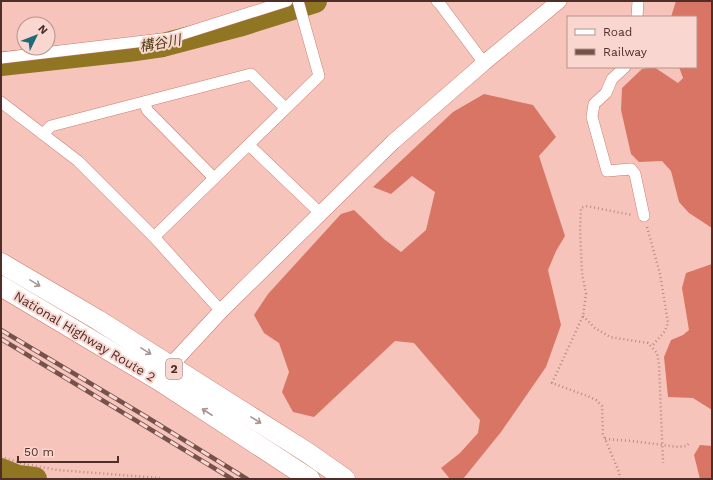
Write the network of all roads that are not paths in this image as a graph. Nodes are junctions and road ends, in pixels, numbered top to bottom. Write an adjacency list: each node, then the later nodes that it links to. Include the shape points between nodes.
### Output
1 (437, 1): 7 (street)
2 (559, 1): 7 (street)
3 (638, 1): 5 (street)
4 (296, 4): 6 (street, via 170,38); 11 (street, via 319,76)
5 (637, 16)
6 (1, 58)
7 (484, 63): 15 (street, via 393,142)
8 (624, 68): 16 (street, via 612,79 606,93 594,104 592,117 607,171 631,169 635,174)
9 (145, 102): 11 (street, via 251,74); 12 (street, via 51,126); 14 (street, via 147,110)
10 (2, 104): 12 (street)
11 (285, 108): 13 (street)
12 (43, 134): 17 (street, via 78,161)
13 (249, 145): 14 (street); 15 (street)
14 (214, 178): 17 (street)
15 (320, 213): 20 (street)
16 (644, 216)
17 (154, 237): 20 (street)
18 (1, 263): 21 (highway, National Highway Route 2 / 2, one-way to 21, via 98,320)
19 (1, 286): 21 (highway, National Highway Route 2 / 2)
20 (221, 311): 21 (street)
21 (165, 374): 22 (highway, National Highway Route 2 / 2, one-way to 21); 23 (highway, National Highway Route 2 / 2, one-way to 23, via 308,453)
22 (310, 479)
23 (345, 479)

